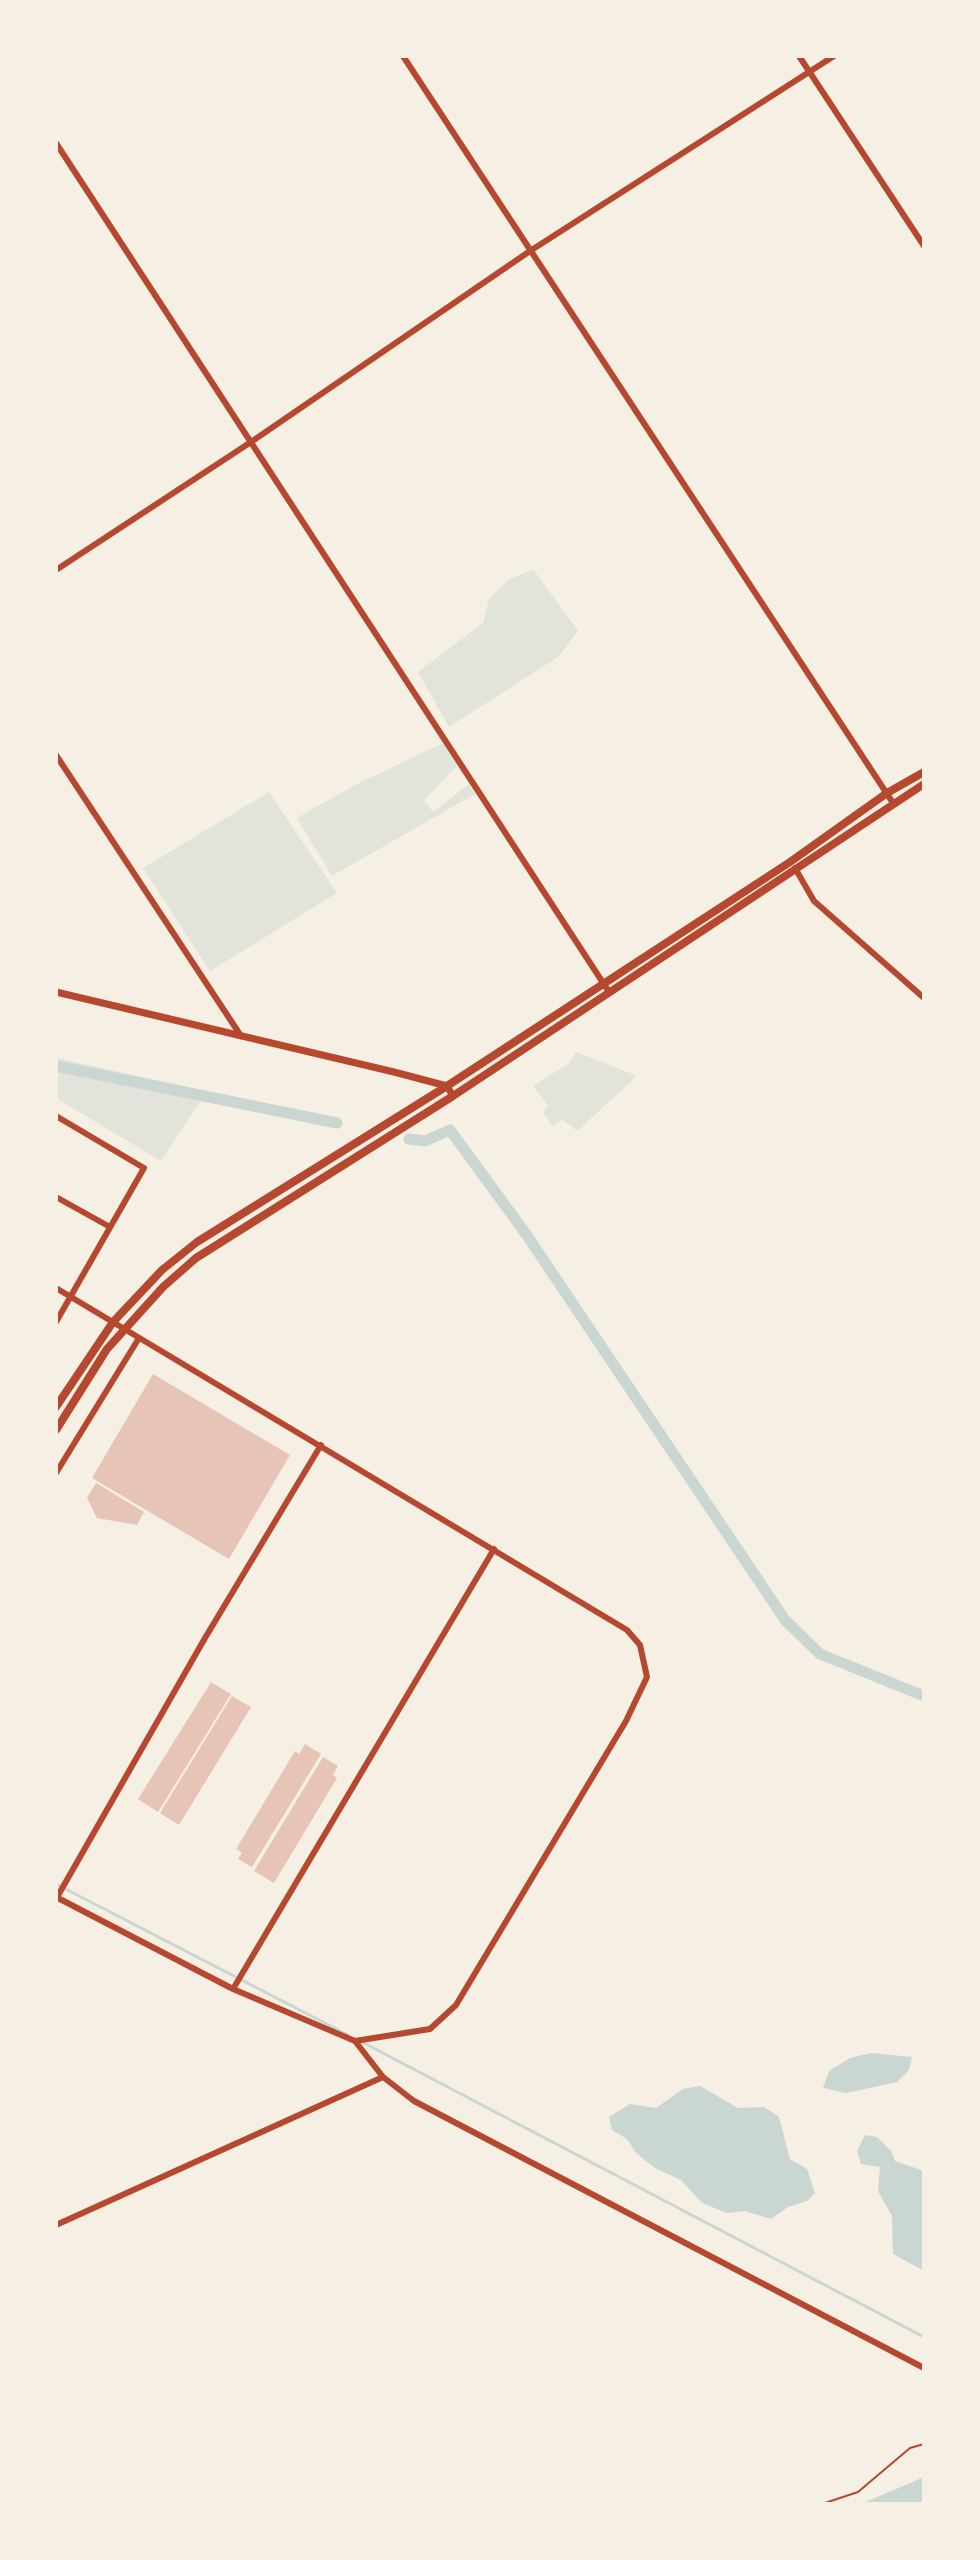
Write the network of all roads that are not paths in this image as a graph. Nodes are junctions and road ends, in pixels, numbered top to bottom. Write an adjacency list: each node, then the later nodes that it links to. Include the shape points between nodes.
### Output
1 (403, 56): 7 (street)
2 (799, 56): 4 (street)
3 (834, 56): 4 (street)
4 (809, 73): 6 (street); 7 (street)
5 (56, 143): 8 (street)
6 (924, 246)
7 (530, 251): 8 (street); 13 (street)
8 (251, 442): 9 (street); 17 (street)
9 (56, 570)
10 (56, 755): 21 (street)
11 (924, 772): 13 (main road)
12 (924, 784): 14 (main road)
13 (887, 793): 14 (street); 15 (main road)
14 (893, 803): 16 (main road)
15 (790, 862): 16 (street); 17 (main road)
16 (797, 871): 19 (main road); 20 (street, via 814,901)
17 (604, 983): 19 (street); 22 (main road)
18 (56, 992): 21 (street)
19 (609, 992): 23 (main road)
20 (924, 998)
21 (241, 1036): 22 (street)
22 (447, 1086): 23 (street); 30 (main road, via 197,1242)
23 (453, 1096): 31 (main road, via 196,1258)
24 (56, 1116): 26 (street, via 144,1168)
25 (56, 1197): 26 (street)
26 (110, 1227): 28 (street)
27 (56, 1288): 28 (street)
28 (72, 1297): 29 (street); 30 (street)
29 (56, 1322)
30 (113, 1322): 31 (street); 33 (main road)
31 (124, 1329): 32 (street); 34 (main road)
32 (139, 1338): 35 (street); 36 (street)
33 (56, 1407)
34 (56, 1430)
35 (321, 1445): 37 (street); 38 (street)
36 (56, 1473)
37 (494, 1549): 39 (street); 40 (street, via 627,1630 640,1645 647,1677 456,2005 430,2029)
38 (56, 1898): 39 (street)
39 (233, 1989): 40 (street)
40 (355, 2041): 41 (street)
41 (383, 2077): 42 (street); 43 (street, via 393,2087)
42 (56, 2225)
43 (924, 2368)

